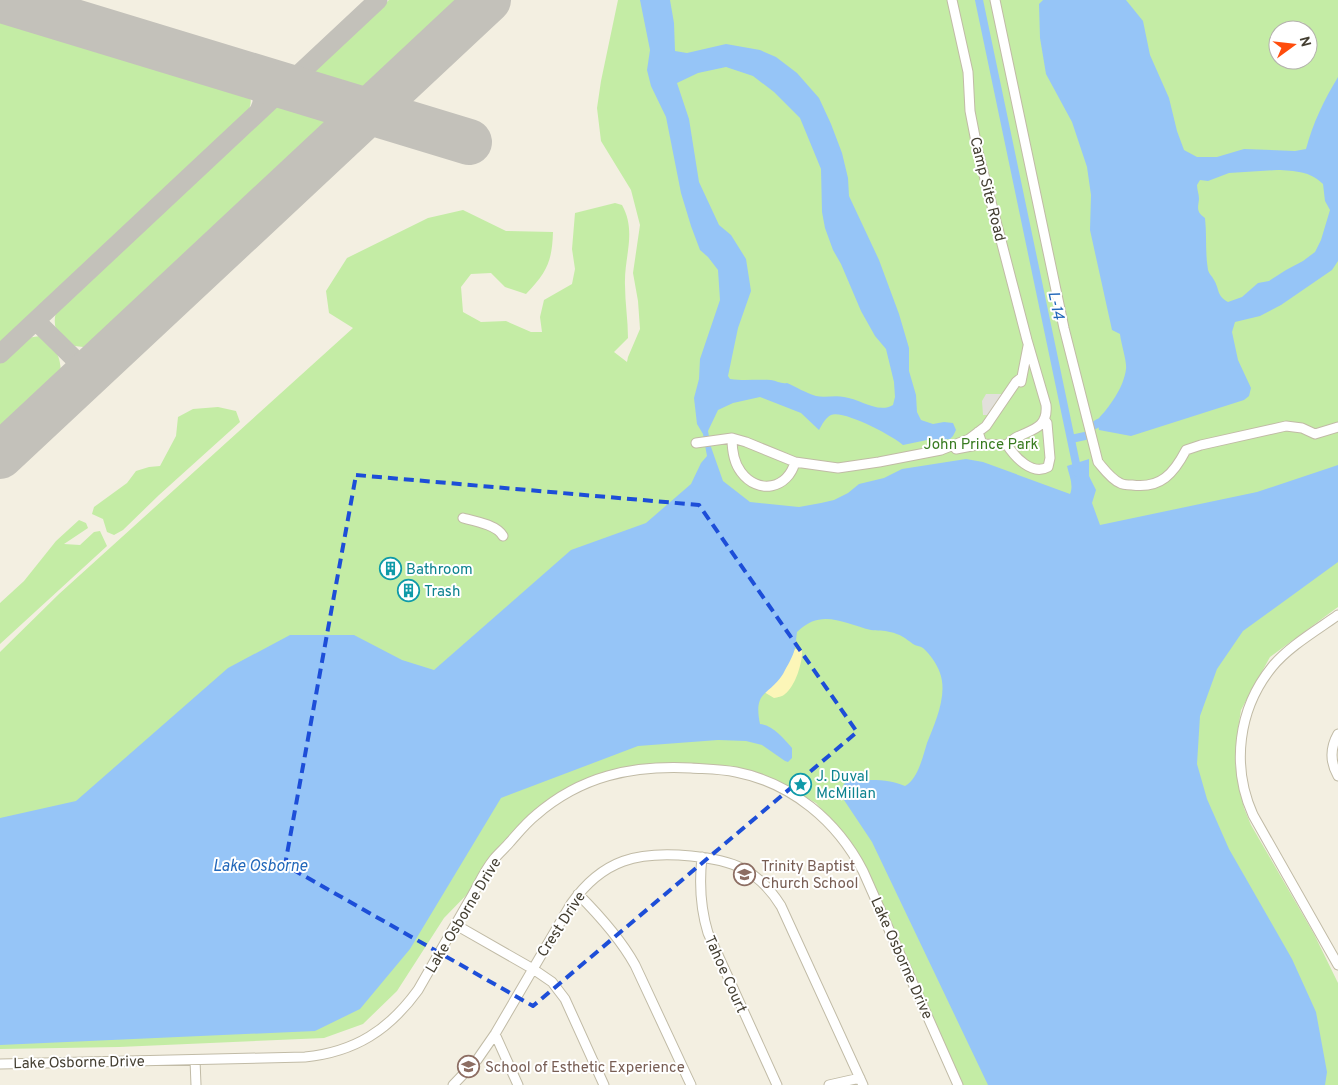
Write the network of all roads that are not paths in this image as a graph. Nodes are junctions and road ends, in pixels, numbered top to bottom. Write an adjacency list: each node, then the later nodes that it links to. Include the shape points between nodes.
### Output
1 (952, 0): 3 (street, Camp Site Road, via 968,72 970,111 978,152)
2 (995, 0): 7 (street, via 1064,328 1098,462 1120,484 1141,486 1160,482 1176,469 1186,450 1201,445 1286,426 1315,434)
3 (1028, 346): 4 (street, Camp Site Road); 5 (street)
4 (1023, 374): 5 (street, via 1032,373 1036,384); 8 (street, Camp Site Road, via 1002,414 993,424)
5 (1039, 384): 6 (street, via 1047,413)
6 (1044, 419): 12 (street, via 1037,428 1010,440); 12 (street, via 1050,452 1046,468 1023,463)
7 (1338, 427)
8 (978, 432): 11 (street); 13 (street, Camp Site Road)
9 (732, 438): 10 (street, Camp Site Road); 14 (street, Camp Site Road); 14 (street, via 734,458 740,471 756,484 772,486 782,482 789,476)
10 (696, 443)
11 (982, 444): 12 (street); 13 (street)
12 (1007, 445)
13 (941, 450): 14 (street, Camp Site Road, via 838,468)
14 (795, 462)
15 (463, 518): 16 (street, via 492,527)
16 (503, 536)
17 (1338, 615): 23 (street, via 1287,654 1264,678 1244,719 1240,761 1246,798 1253,814)
18 (1338, 734): 19 (street, via 1333,743 1332,757)
19 (1338, 776)
20 (702, 857): 21 (street, Crest Drive, via 656,854 627,860 600,873); 28 (street, Crest Drive, via 742,868 758,878 774,896); 34 (street, Tahoe Court, via 700,896 703,918)
21 (578, 894): 24 (street, Crest Drive); 33 (street, via 626,948)
22 (456, 924): 24 (street); 26 (street, Lake Osborne Drive, via 408,1004 383,1028 359,1043 333,1053 304,1057); 36 (street, Lake Osborne Drive, via 493,859 534,816 583,784 622,771 654,767 725,770 756,777 807,803 847,843 863,871)
23 (1338, 964)
24 (533, 969): 25 (street, Crest Drive); 32 (street, via 552,982 565,999)
25 (495, 1034): 30 (street, Crest Drive, via 477,1060); 31 (street)
26 (195, 1060): 27 (street, Lake Osborne Drive); 29 (street)
27 (0, 1064)
28 (861, 1081): 35 (street)
29 (196, 1085)
30 (453, 1085)
31 (518, 1085)
32 (604, 1085)
33 (691, 1085)
34 (777, 1085)
35 (828, 1085)
36 (958, 1085)

